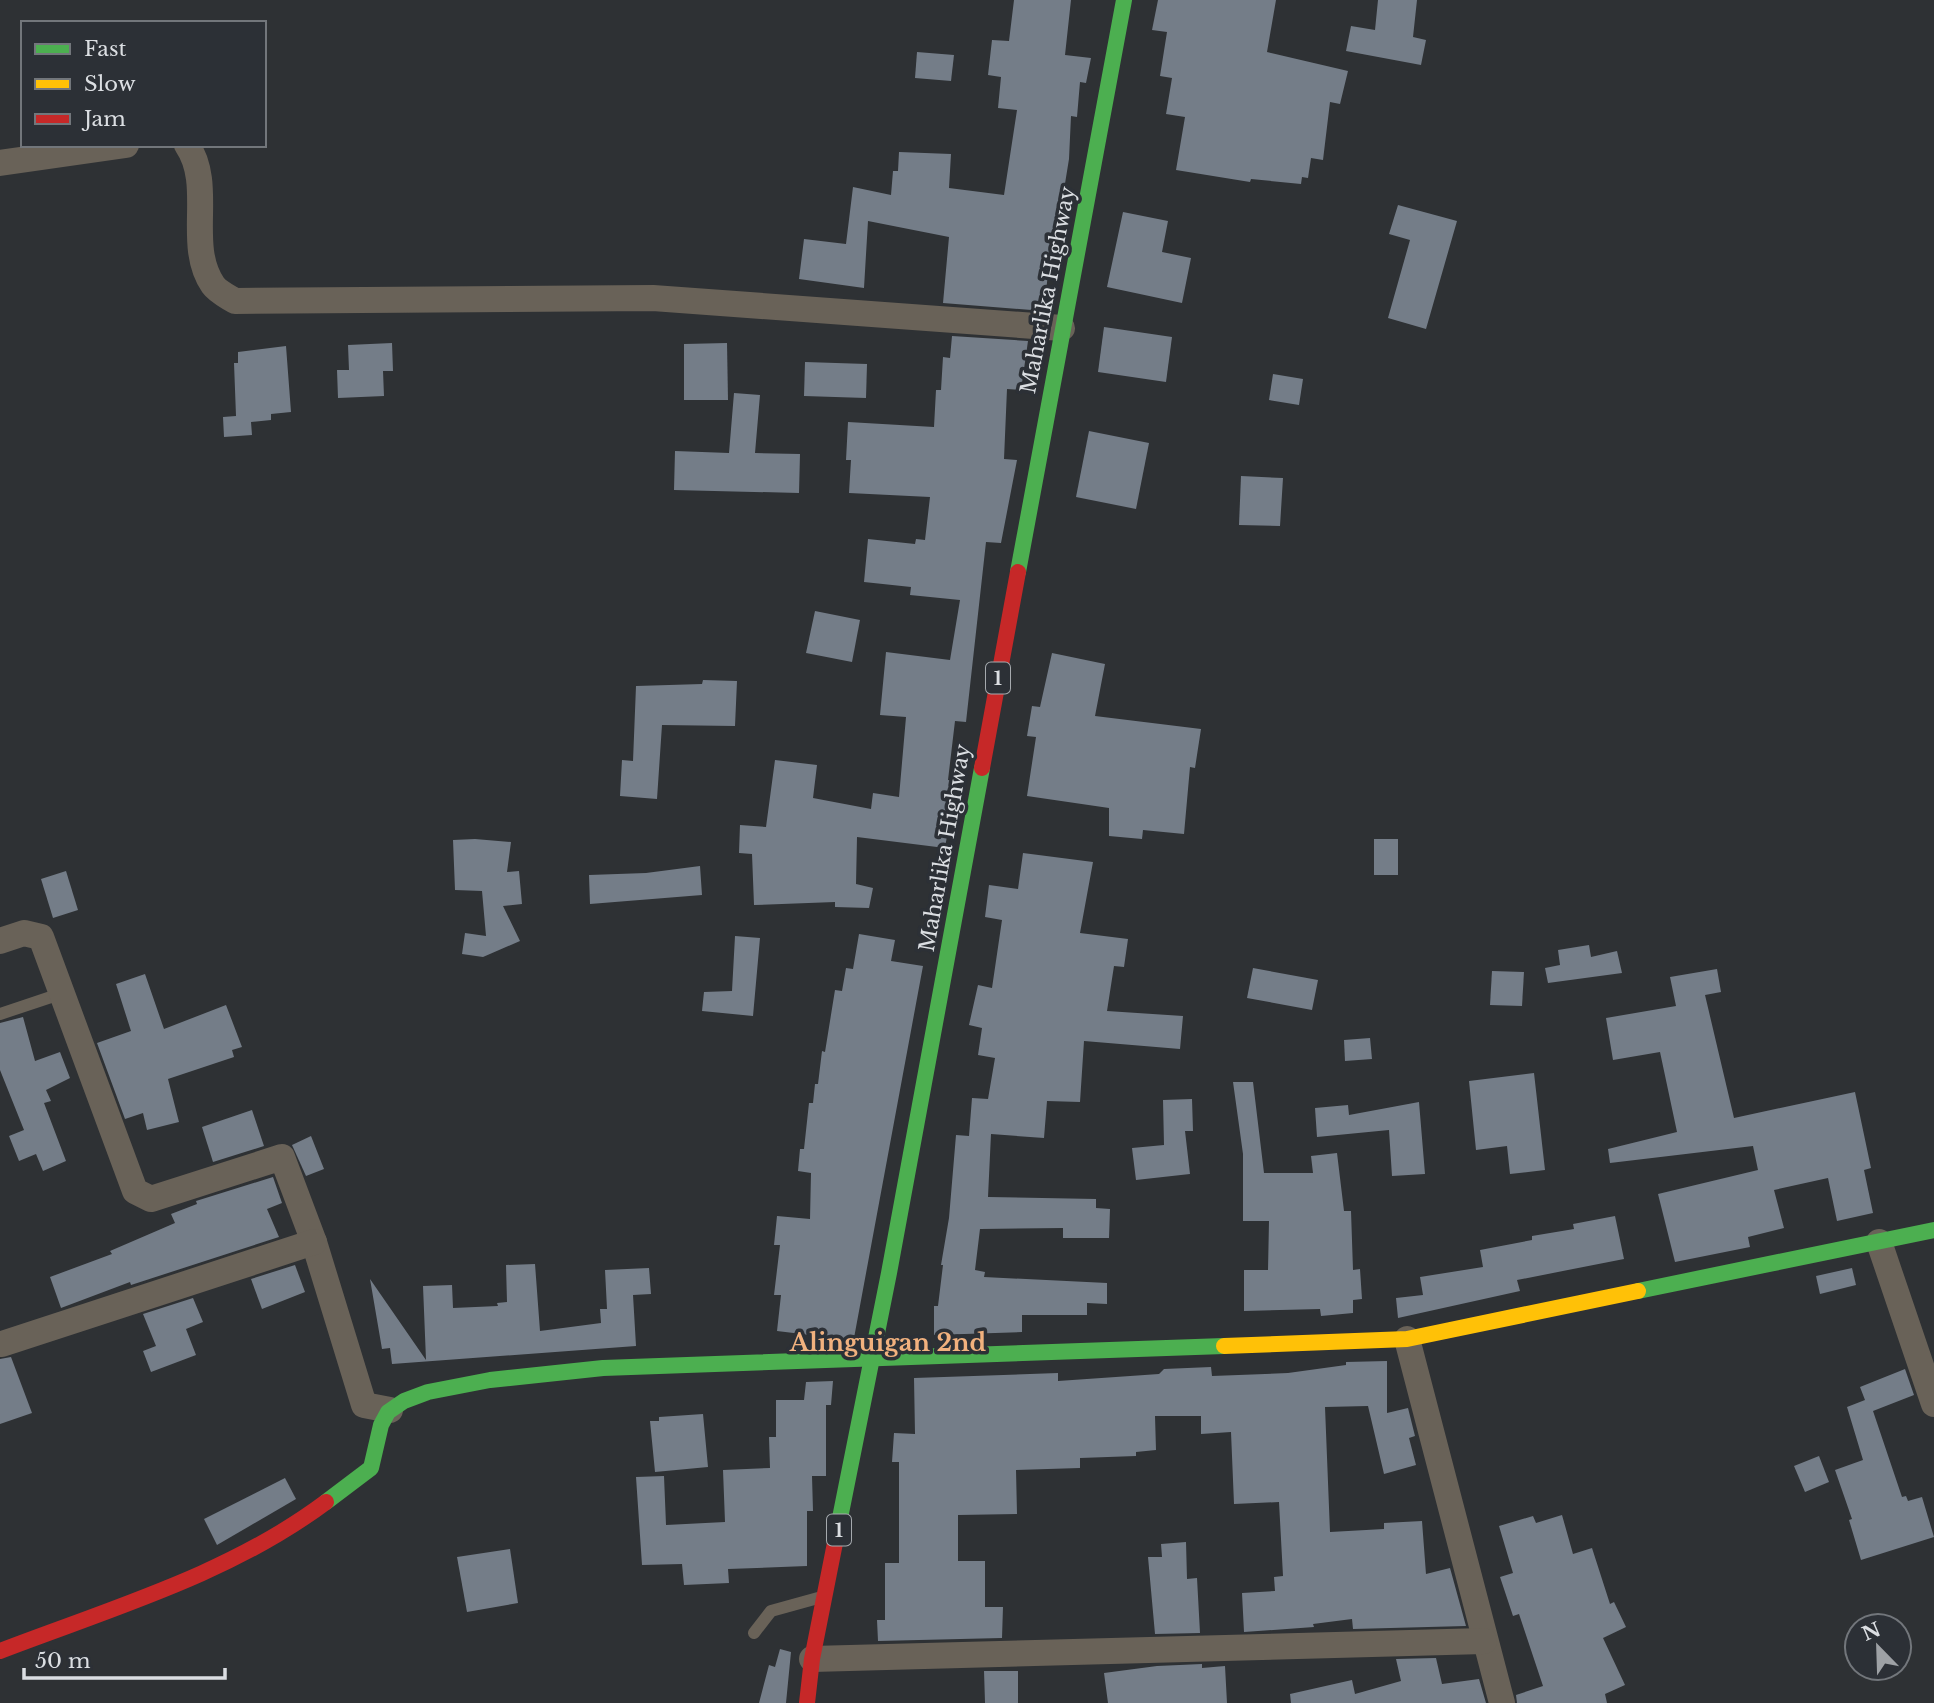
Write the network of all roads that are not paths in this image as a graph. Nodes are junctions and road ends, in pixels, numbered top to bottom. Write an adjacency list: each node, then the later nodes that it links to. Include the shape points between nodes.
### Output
1 (1124, 0): 5 (main road, Maharlika Highway / 1)
2 (113, 147): 4 (street)
3 (188, 147): 5 (street, via 201,191 202,255 207,275 214,287 235,301 653,298)
4 (0, 163)
5 (1062, 328): 14 (main road, Maharlika Highway / 1)
6 (0, 942): 7 (street, via 24,933 41,937)
7 (64, 993): 8 (lane); 10 (street, via 135,1191 151,1199 282,1157)
8 (0, 1014)
9 (1934, 1230): 11 (main road)
10 (314, 1241): 13 (street); 16 (street, via 364,1405)
11 (1879, 1242): 12 (main road); 15 (street)
12 (1407, 1339): 14 (main road); 19 (street)
13 (2, 1344)
14 (872, 1356): 16 (main road, via 603,1368 506,1378 424,1395); 17 (main road, Maharlika Highway / 1)
15 (1934, 1404)
16 (390, 1410): 20 (main road, via 382,1420 372,1468 290,1529 222,1566)
17 (825, 1597): 18 (lane, via 772,1611); 21 (main road, Maharlika Highway / 1)
18 (754, 1633)
19 (1484, 1641): 21 (street); 23 (street)
20 (0, 1651)
21 (813, 1659): 22 (main road, Maharlika Highway / 1)
22 (807, 1703)
23 (1502, 1703)

